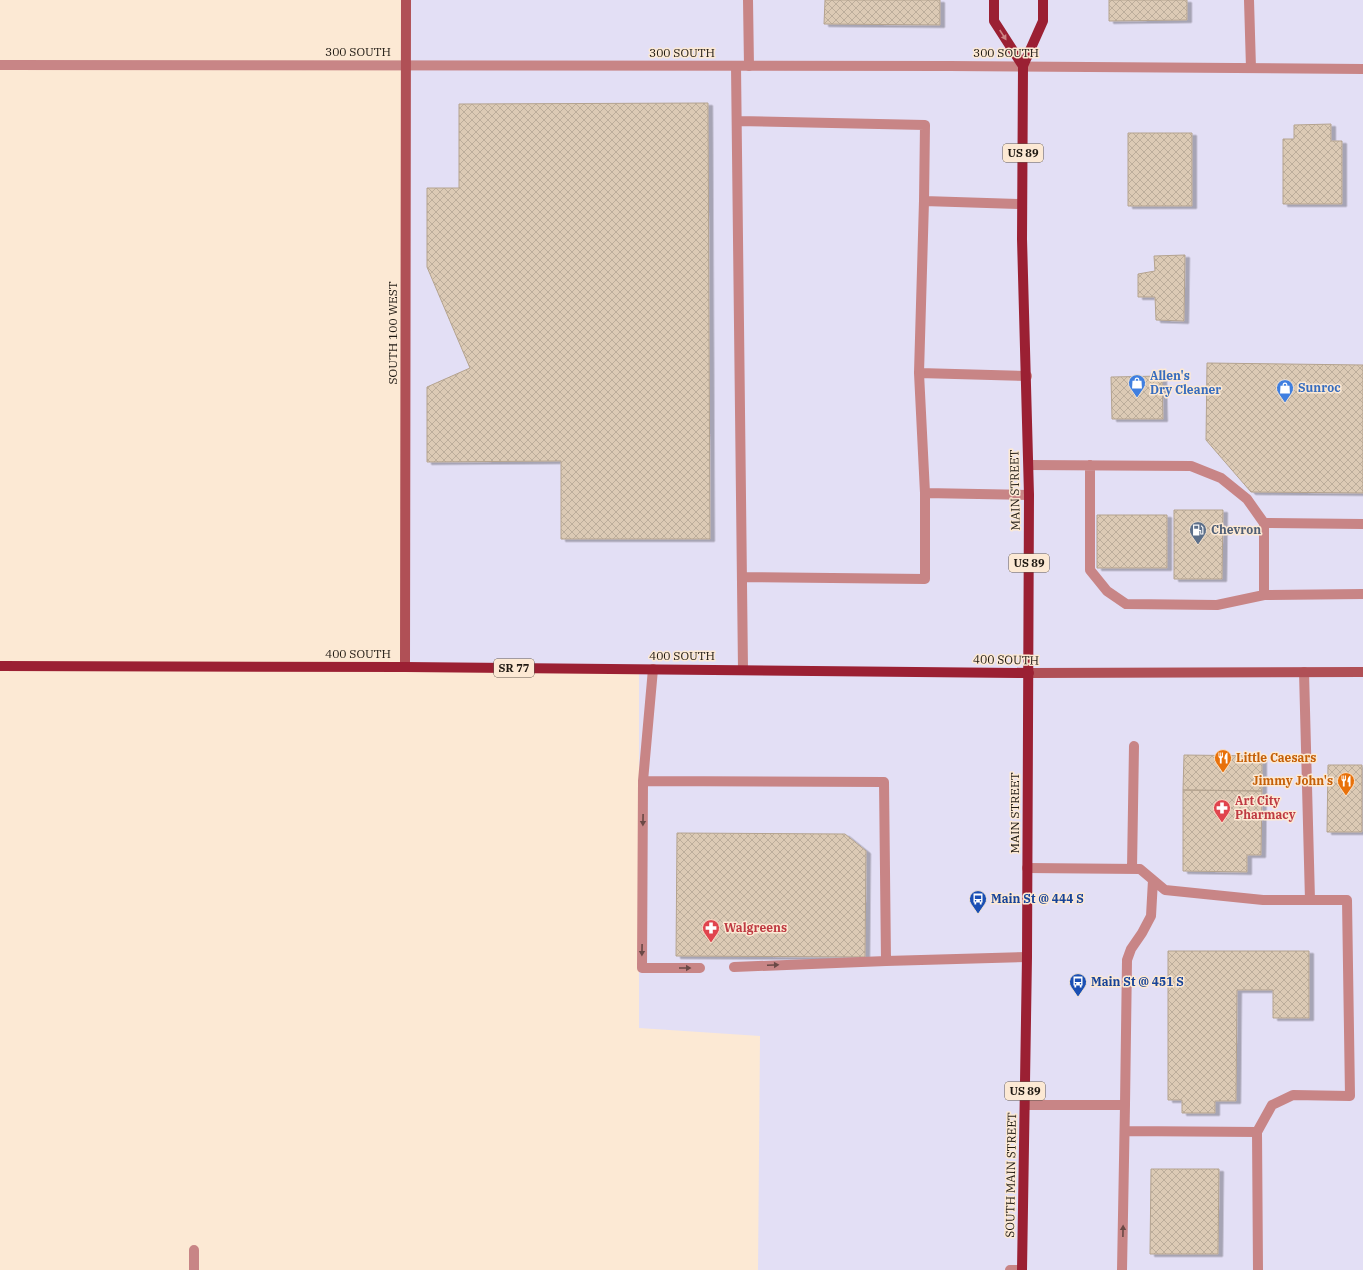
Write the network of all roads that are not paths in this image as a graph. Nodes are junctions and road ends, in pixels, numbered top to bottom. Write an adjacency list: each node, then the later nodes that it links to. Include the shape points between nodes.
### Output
1 (406, 0): 7 (street, SOUTH 100 WEST)
2 (748, 0): 9 (street)
3 (994, 0): 10 (main road, one-way to 10, via 994,21)
4 (1043, 0): 10 (main road, MAIN STREET / US 89, via 1043,21)
5 (1249, 0): 11 (street)
6 (0, 65): 7 (street, 300 SOUTH)
7 (407, 65): 8 (street, 300 SOUTH); 28 (street, SOUTH 100 WEST)
8 (736, 66): 9 (street, 300 SOUTH); 13 (street)
9 (749, 66): 10 (street, 300 SOUTH)
10 (1023, 66): 11 (street, 300 SOUTH); 15 (main road, MAIN STREET / US 89)
11 (1250, 68): 12 (street, 300 SOUTH)
12 (1363, 68)
13 (737, 121): 14 (street, via 925,125); 24 (street)
14 (924, 201): 15 (street); 16 (street)
15 (1022, 204): 17 (main road, MAIN STREET / US 89)
16 (919, 373): 17 (street); 20 (street)
17 (1027, 376): 18 (main road, MAIN STREET / US 89)
18 (1029, 465): 19 (street); 21 (main road, MAIN STREET / US 89)
19 (1090, 465): 22 (street, via 1191,466 1221,478 1232,486 1248,499); 26 (street, via 1090,570 1107,591 1126,604 1217,605)
20 (925, 493): 21 (street); 24 (street, via 925,579)
21 (1030, 495): 33 (main road, MAIN STREET / US 89)
22 (1264, 523): 23 (street); 26 (street)
23 (1363, 524)
24 (742, 577): 30 (street)
25 (1363, 594): 26 (street)
26 (1264, 595)
27 (0, 666): 28 (main road, 400 SOUTH / SR 77)
28 (405, 667): 29 (main road, 400 SOUTH / SR 77)
29 (653, 669): 30 (main road, 400 SOUTH / SR 77); 35 (street)
30 (743, 670): 33 (main road, 400 SOUTH / SR 77)
31 (1304, 672): 32 (street, 400 SOUTH); 33 (street, 400 SOUTH); 39 (street)
32 (1363, 672)
33 (1029, 673): 36 (main road, MAIN STREET / US 89)
34 (1134, 746): 37 (street)
35 (643, 781): 42 (street, via 884,782); 44 (street, one-way to 44, via 642,968)
36 (1027, 868): 37 (street); 40 (main road, MAIN STREET / US 89)
37 (1132, 869): 38 (street, via 1140,869)
38 (1153, 880): 39 (street, via 1165,890 1263,900); 46 (street, via 1151,916 1127,960)
39 (1310, 900): 48 (street, via 1347,900 1350,1096 1293,1095 1272,1105)
40 (1027, 912): 41 (main road, SOUTH MAIN STREET / US 89)
41 (1027, 957): 42 (street); 45 (main road, SOUTH MAIN STREET / US 89)
42 (886, 961): 43 (street, one-way to 42)
43 (734, 967)
44 (700, 968)
45 (1025, 1105): 46 (street); 52 (main road, SOUTH MAIN STREET / US 89)
46 (1125, 1105): 47 (street)
47 (1125, 1131): 48 (street); 53 (street, one-way to 47)
48 (1257, 1132): 54 (street)
49 (194, 1250): 50 (street)
50 (194, 1270)
51 (1010, 1270): 52 (street)
52 (1022, 1270)
53 (1122, 1270)
54 (1258, 1270)

